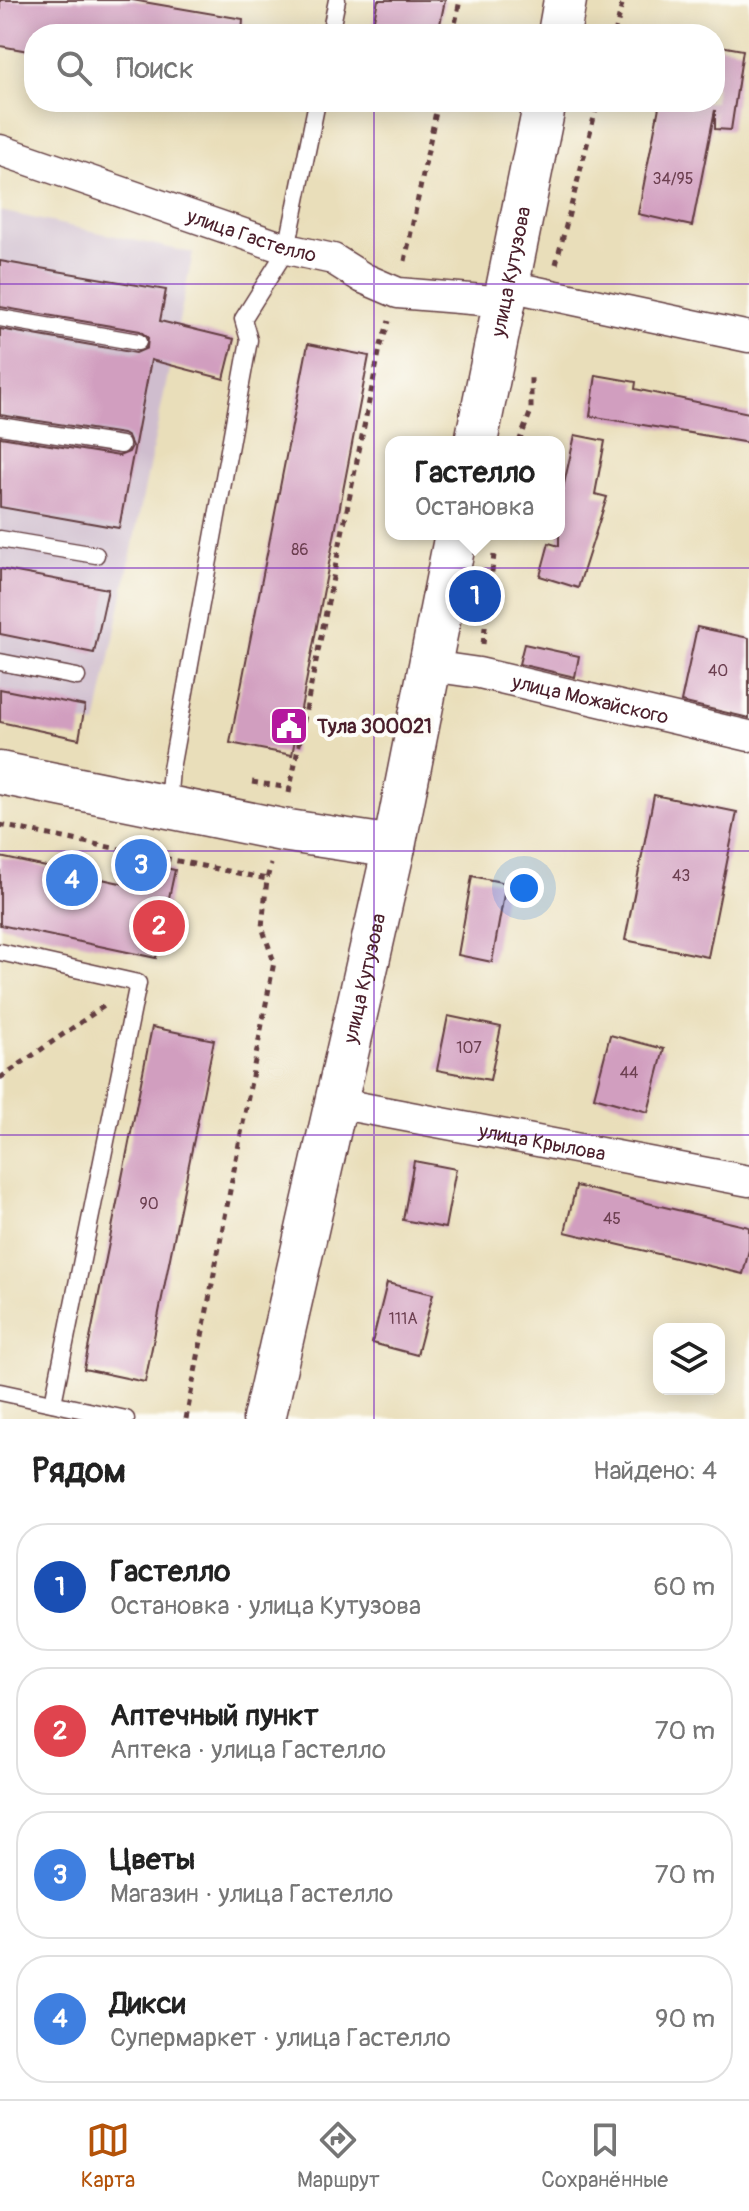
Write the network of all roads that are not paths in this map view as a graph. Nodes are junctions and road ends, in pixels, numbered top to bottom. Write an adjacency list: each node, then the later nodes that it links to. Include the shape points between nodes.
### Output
1 (565, 0): 4 (main road)
2 (332, 1): 3 (lane)
3 (331, 24)
4 (561, 24)
5 (315, 112): 8 (lane)
6 (543, 112): 9 (main road, улица Кутузова)
7 (0, 150): 8 (street, улица Гастелло)
8 (287, 249): 9 (street, улица Гастелло, via 333,259 398,293); 24 (lane, via 243,319 249,340)
9 (508, 294): 11 (street, улица Гастелло); 14 (main road, улица Кутузова)
10 (0, 318): 12 (lane)
11 (749, 337)
12 (138, 342)
13 (0, 426): 15 (lane)
14 (477, 436)
15 (121, 445)
16 (0, 539): 18 (lane)
17 (455, 540): 20 (main road, улица Кутузова)
18 (96, 555)
19 (0, 662): 21 (lane)
20 (430, 666): 22 (street, улица Можайского); 25 (main road, улица Кутузова)
21 (77, 677)
22 (749, 736)
23 (0, 773): 24 (main road)
24 (168, 807): 25 (main road)
25 (394, 847): 27 (main road, улица Кутузова)
26 (0, 952): 30 (lane, via 138,983)
27 (336, 1103): 28 (street, улица Крылова); 32 (main road, улица Кутузова)
28 (749, 1181)
29 (0, 1392): 30 (lane)
30 (53, 1403): 31 (lane)
31 (126, 1419)
32 (264, 1419)

